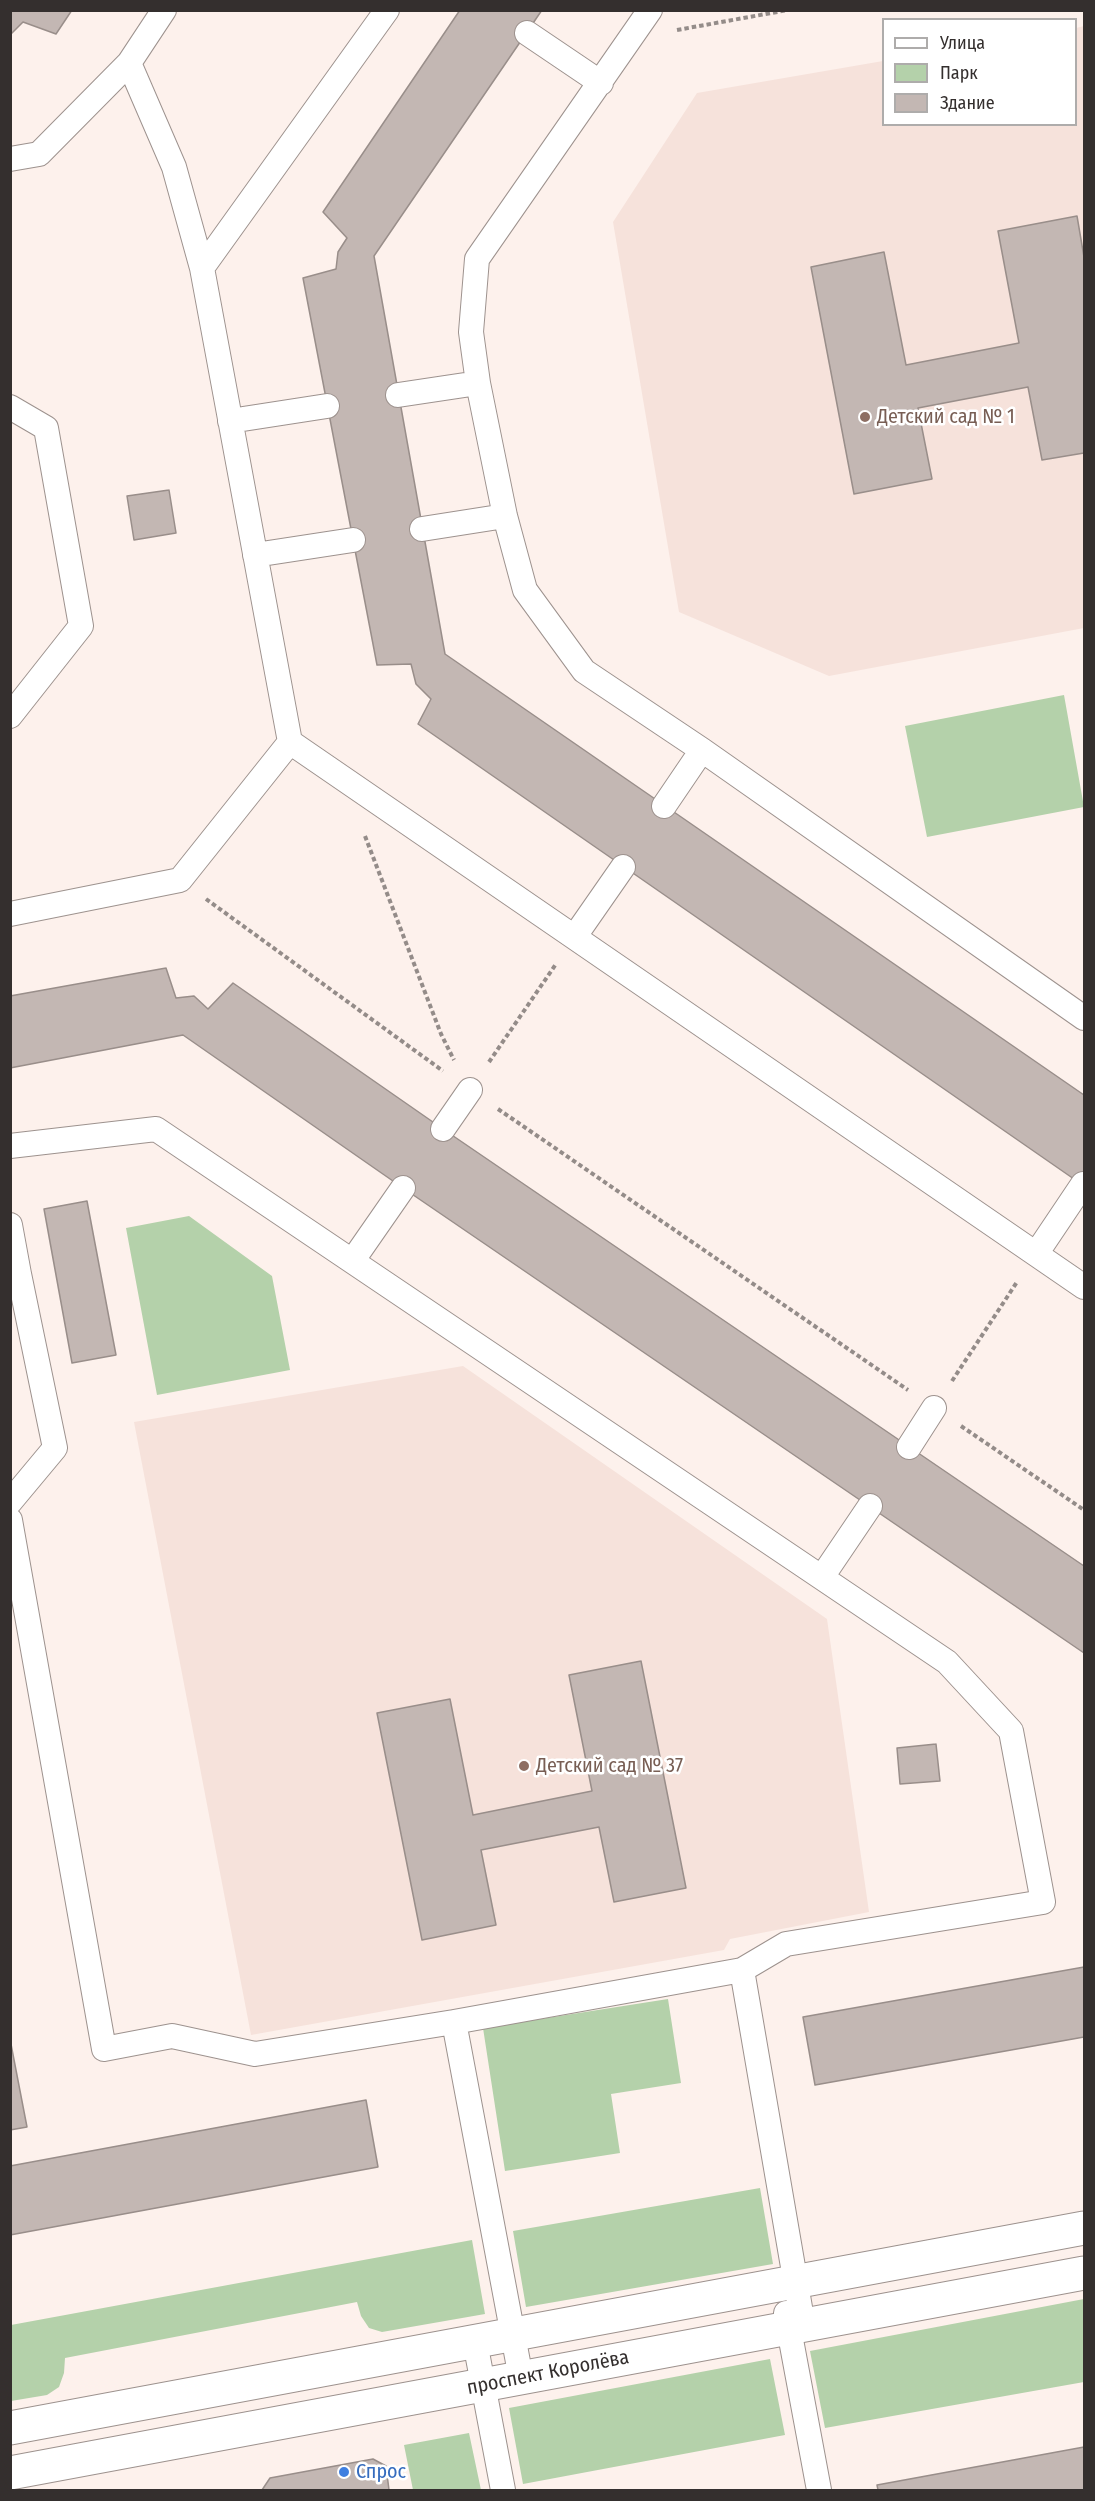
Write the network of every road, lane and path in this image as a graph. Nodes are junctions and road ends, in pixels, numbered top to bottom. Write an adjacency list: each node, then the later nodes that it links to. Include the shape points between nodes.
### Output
1 (164, 10): 7 (lane)
2 (387, 10): 10 (lane)
3 (650, 10): 6 (lane)
4 (789, 10): 6 (path)
5 (527, 33): 8 (lane)
6 (631, 38): 8 (lane)
7 (129, 63): 9 (lane, via 39,154); 10 (lane, via 174,167)
8 (601, 82): 11 (lane, via 477,259 471,332)
9 (10, 159)
10 (202, 268): 15 (lane)
11 (478, 383): 12 (lane); 16 (lane)
12 (398, 395)
13 (327, 406): 15 (lane)
14 (10, 407): 20 (lane, via 46,428 81,626)
15 (231, 421): 19 (lane)
16 (505, 516): 17 (lane); 22 (lane, via 525,590 584,671)
17 (422, 529)
18 (353, 540): 19 (lane)
19 (255, 555): 21 (lane)
20 (10, 716)
21 (290, 742): 26 (lane); 28 (lane)
22 (702, 750): 23 (lane); 29 (lane)
23 (664, 806)
24 (364, 832): 30 (path, via 441,1034)
25 (622, 867): 28 (lane)
26 (180, 880): 27 (lane); 30 (path)
27 (10, 914)
28 (575, 936): 30 (path); 36 (lane)
29 (1084, 1018)
30 (470, 1090): 31 (lane); 40 (path)
31 (443, 1130)
32 (10, 1146): 37 (lane, via 156,1129)
33 (1083, 1184): 36 (lane)
34 (403, 1188): 37 (lane)
35 (10, 1225): 38 (lane)
36 (1036, 1254): 39 (lane); 40 (path)
37 (353, 1260): 46 (lane)
38 (15, 1279): 42 (lane, via 55,1448)
39 (1084, 1287)
40 (934, 1407): 41 (lane); 44 (path)
41 (909, 1447)
42 (10, 1502)
43 (870, 1506): 46 (lane)
44 (1084, 1510)
45 (10, 1520): 48 (lane, via 104,2049 172,2037 255,2054)
46 (822, 1577): 47 (lane, via 947,1662 1011,1731 1042,1902 786,1944)
47 (742, 1970): 48 (lane); 51 (lane)
48 (454, 2022): 53 (lane)
49 (1084, 2228): 51 (street)
50 (1084, 2273): 52 (street, проспект Королёва)
51 (788, 2284): 52 (lane); 53 (street)
52 (796, 2326): 55 (street, проспект Королёва); 60 (lane)
53 (514, 2335): 54 (street); 55 (lane)
54 (475, 2342): 56 (lane); 57 (street)
55 (521, 2378): 56 (street, проспект Королёва)
56 (483, 2385): 58 (street, проспект Королёва); 59 (lane)
57 (10, 2428)
58 (10, 2473)
59 (503, 2490)
60 (819, 2490)

